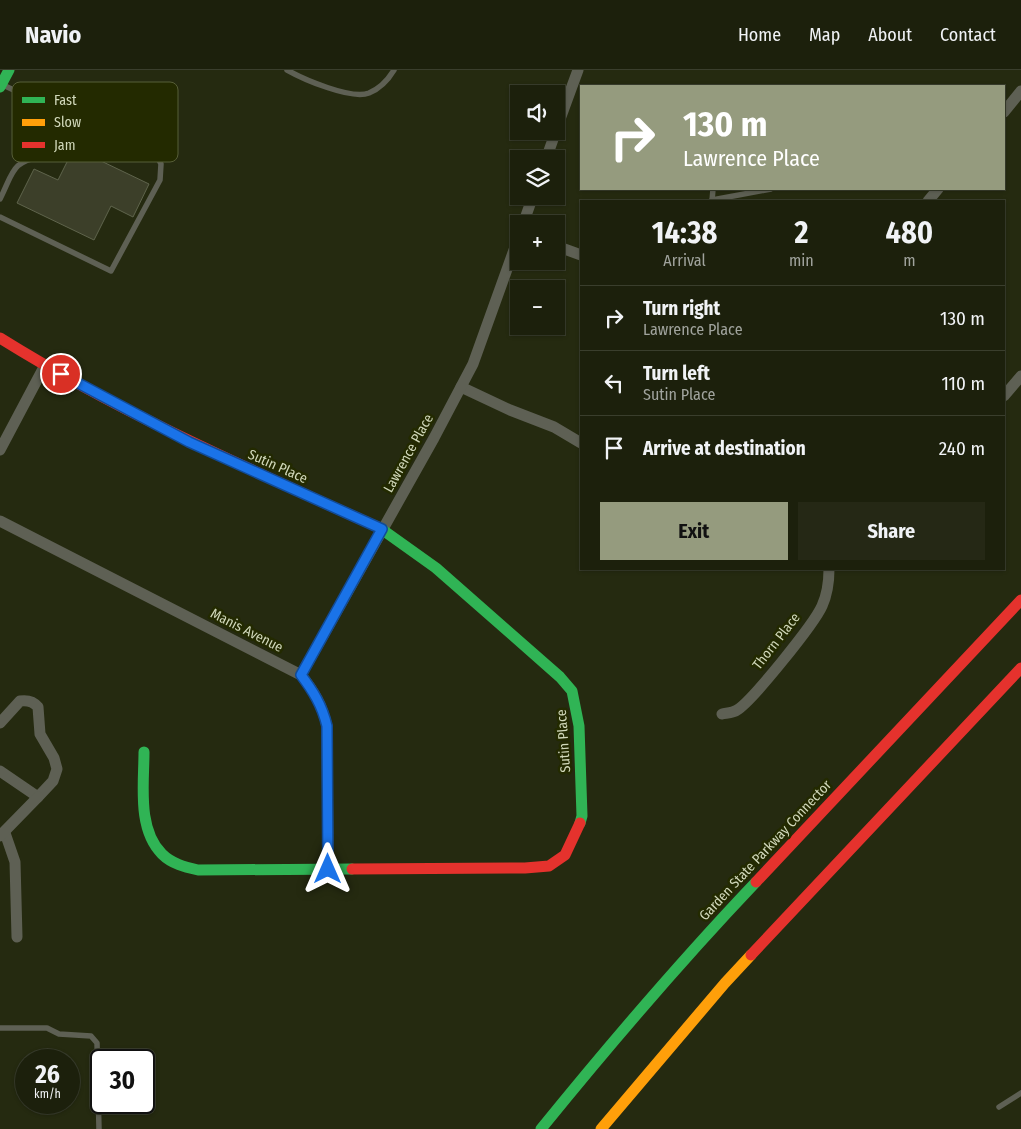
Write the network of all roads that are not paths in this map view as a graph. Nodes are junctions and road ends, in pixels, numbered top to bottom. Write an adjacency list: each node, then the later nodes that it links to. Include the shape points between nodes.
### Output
1 (287, 70): 2 (lane, via 348,94 367,94 386,83)
2 (394, 70)
3 (578, 70): 5 (street)
4 (1021, 92): 6 (street)
5 (565, 106)
6 (1005, 111)
7 (22, 162): 11 (lane, via 16,166)
8 (160, 162): 14 (lane, via 160,180 111,271)
9 (766, 190): 12 (lane)
10 (937, 190): 13 (street)
11 (0, 199)
12 (717, 200)
13 (929, 200)
14 (0, 217)
15 (565, 249): 16 (street)
16 (580, 255)
17 (510, 261): 21 (street, Lawrence Place, via 473,364)
18 (0, 338): 19 (main road, Sutin Place)
19 (45, 365): 24 (street); 26 (main road, Sutin Place, via 189,442)
20 (1021, 376): 22 (street)
21 (461, 387): 23 (street, via 554,427); 26 (street, Lawrence Place)
22 (1005, 395)
23 (580, 442)
24 (0, 450)
25 (0, 521): 30 (street, Manis Avenue)
26 (382, 529): 30 (street, Lawrence Place); 37 (main road, Sutin Place, via 436,568 572,691 579,726 582,816 565,855 549,866)
27 (829, 570): 31 (street, Thorn Place, via 822,606 806,630 749,700 736,711)
28 (1021, 600): 43 (main road, Garden State Parkway Connector, via 694,947 604,1050)
29 (1021, 668): 44 (main road, via 749,956)
30 (301, 675): 37 (street, Manis Avenue, via 315,693 327,726)
31 (722, 714)
32 (0, 723): 35 (street, via 20,701 30,701 38,707 40,734 57,769 53,781)
33 (144, 752): 37 (main road, Sutin Place, via 148,836 156,849 172,862 198,870)
34 (0, 771): 35 (street)
35 (38, 798): 36 (street)
36 (2, 835): 38 (street, via 15,862)
37 (328, 869)
38 (17, 937)
39 (0, 1028): 42 (lane, via 47,1028 59,1034 95,1038)
40 (1021, 1092): 41 (lane)
41 (999, 1107)
42 (99, 1129)
43 (541, 1129)
44 (601, 1129)

